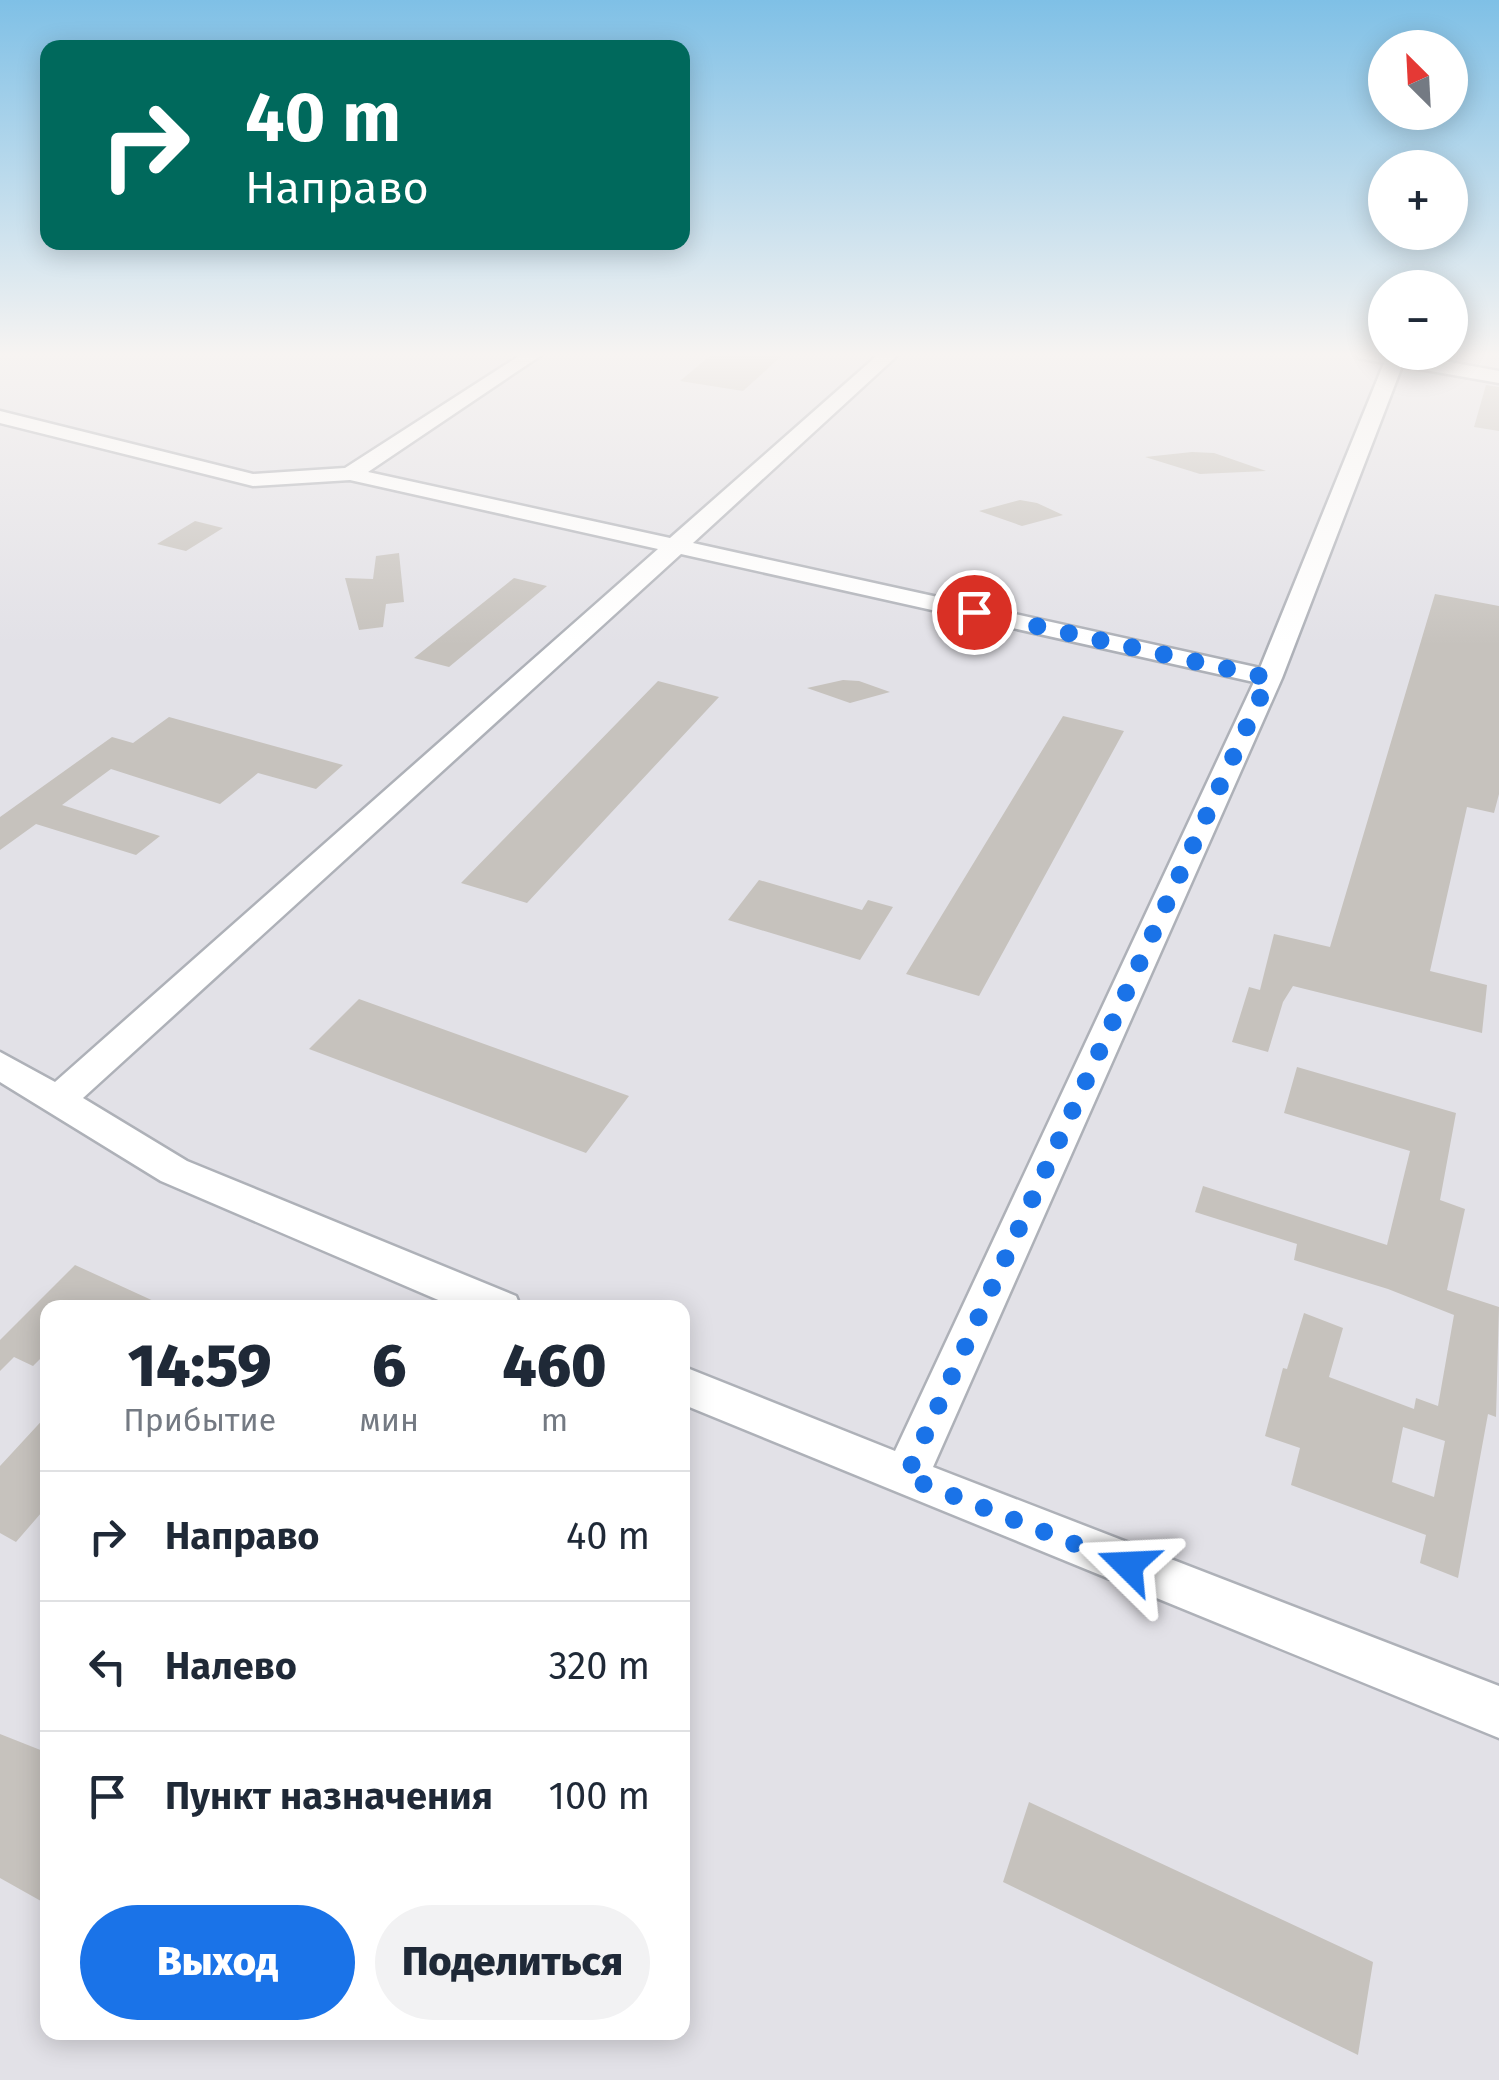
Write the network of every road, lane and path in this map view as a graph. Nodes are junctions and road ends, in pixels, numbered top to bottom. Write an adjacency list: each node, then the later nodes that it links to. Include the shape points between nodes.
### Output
1 (136, 451): 5 (lane, via 252,480)
2 (385, 451): 5 (lane)
3 (783, 451): 6 (lane)
4 (1351, 451): 7 (lane)
5 (350, 474): 6 (lane)
6 (678, 547): 7 (lane); 9 (lane)
7 (1269, 678): 12 (lane)
8 (0, 1064): 9 (lane)
9 (58, 1100): 10 (lane, via 174,1171)
10 (481, 1300)
11 (690, 1387): 12 (lane)
12 (906, 1477): 13 (lane)
13 (1499, 1712)

